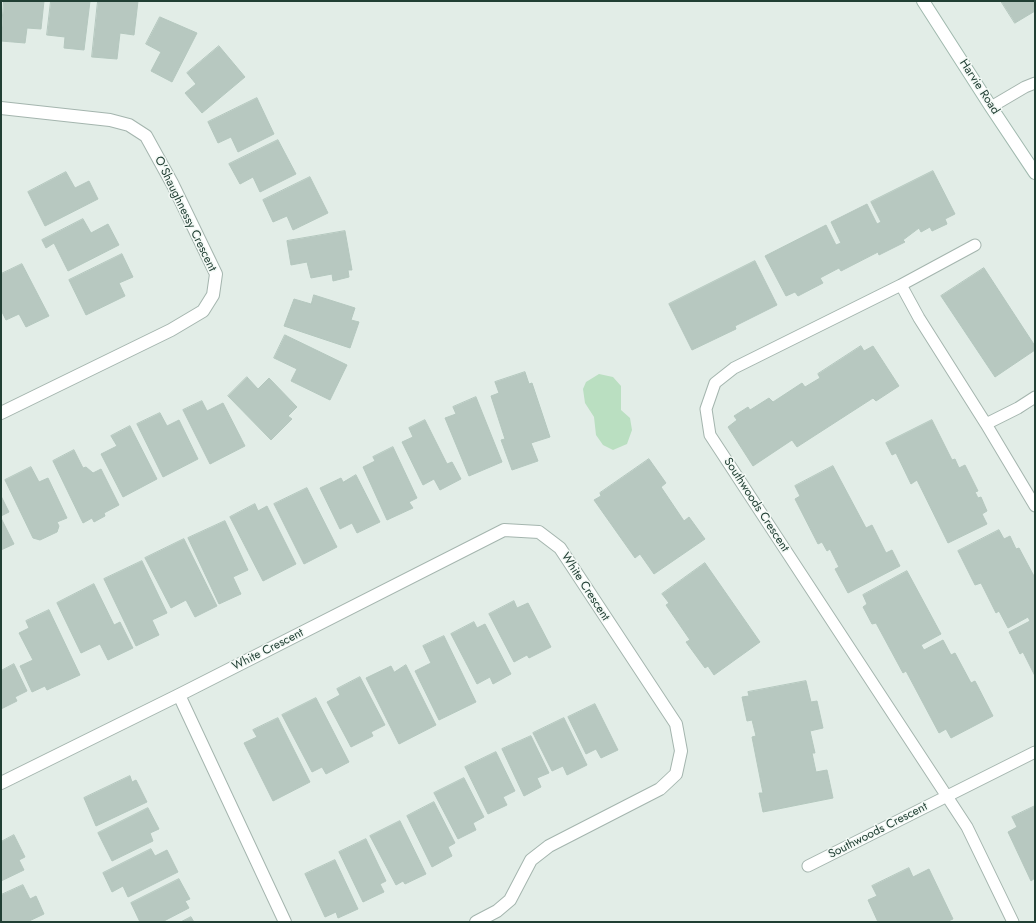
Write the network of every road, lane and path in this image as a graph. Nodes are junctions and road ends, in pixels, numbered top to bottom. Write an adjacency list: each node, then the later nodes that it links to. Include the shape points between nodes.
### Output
1 (923, 1): 3 (street, Harvie Road)
2 (1035, 83): 3 (lane)
3 (991, 107): 5 (street, Harvie Road)
4 (1, 108): 9 (street, O'Shaughnessy Crescent, via 110,120 129,125 146,136 216,274 213,295 203,311 171,330)
5 (1035, 172)
6 (975, 245): 7 (lane, Southwoods Crescent)
7 (901, 285): 10 (lane); 15 (lane, Southwoods Crescent, via 734,368 714,382 706,409 710,436)
8 (1035, 398): 10 (lane)
9 (1, 413)
10 (986, 424): 11 (lane)
11 (1035, 506)
12 (179, 695): 14 (street, White Crescent); 17 (street); 18 (street, White Crescent, via 504,530 539,532 560,548 676,724 681,751 676,774 660,789 549,846 531,860 510,900 497,911)
13 (1035, 752): 15 (lane, Southwoods Crescent)
14 (1, 783)
15 (947, 796): 16 (lane, Southwoods Crescent); 19 (lane, Southwoods Crescent, via 968,827)
16 (808, 866)
17 (286, 922)
18 (476, 922)
19 (1013, 922)

